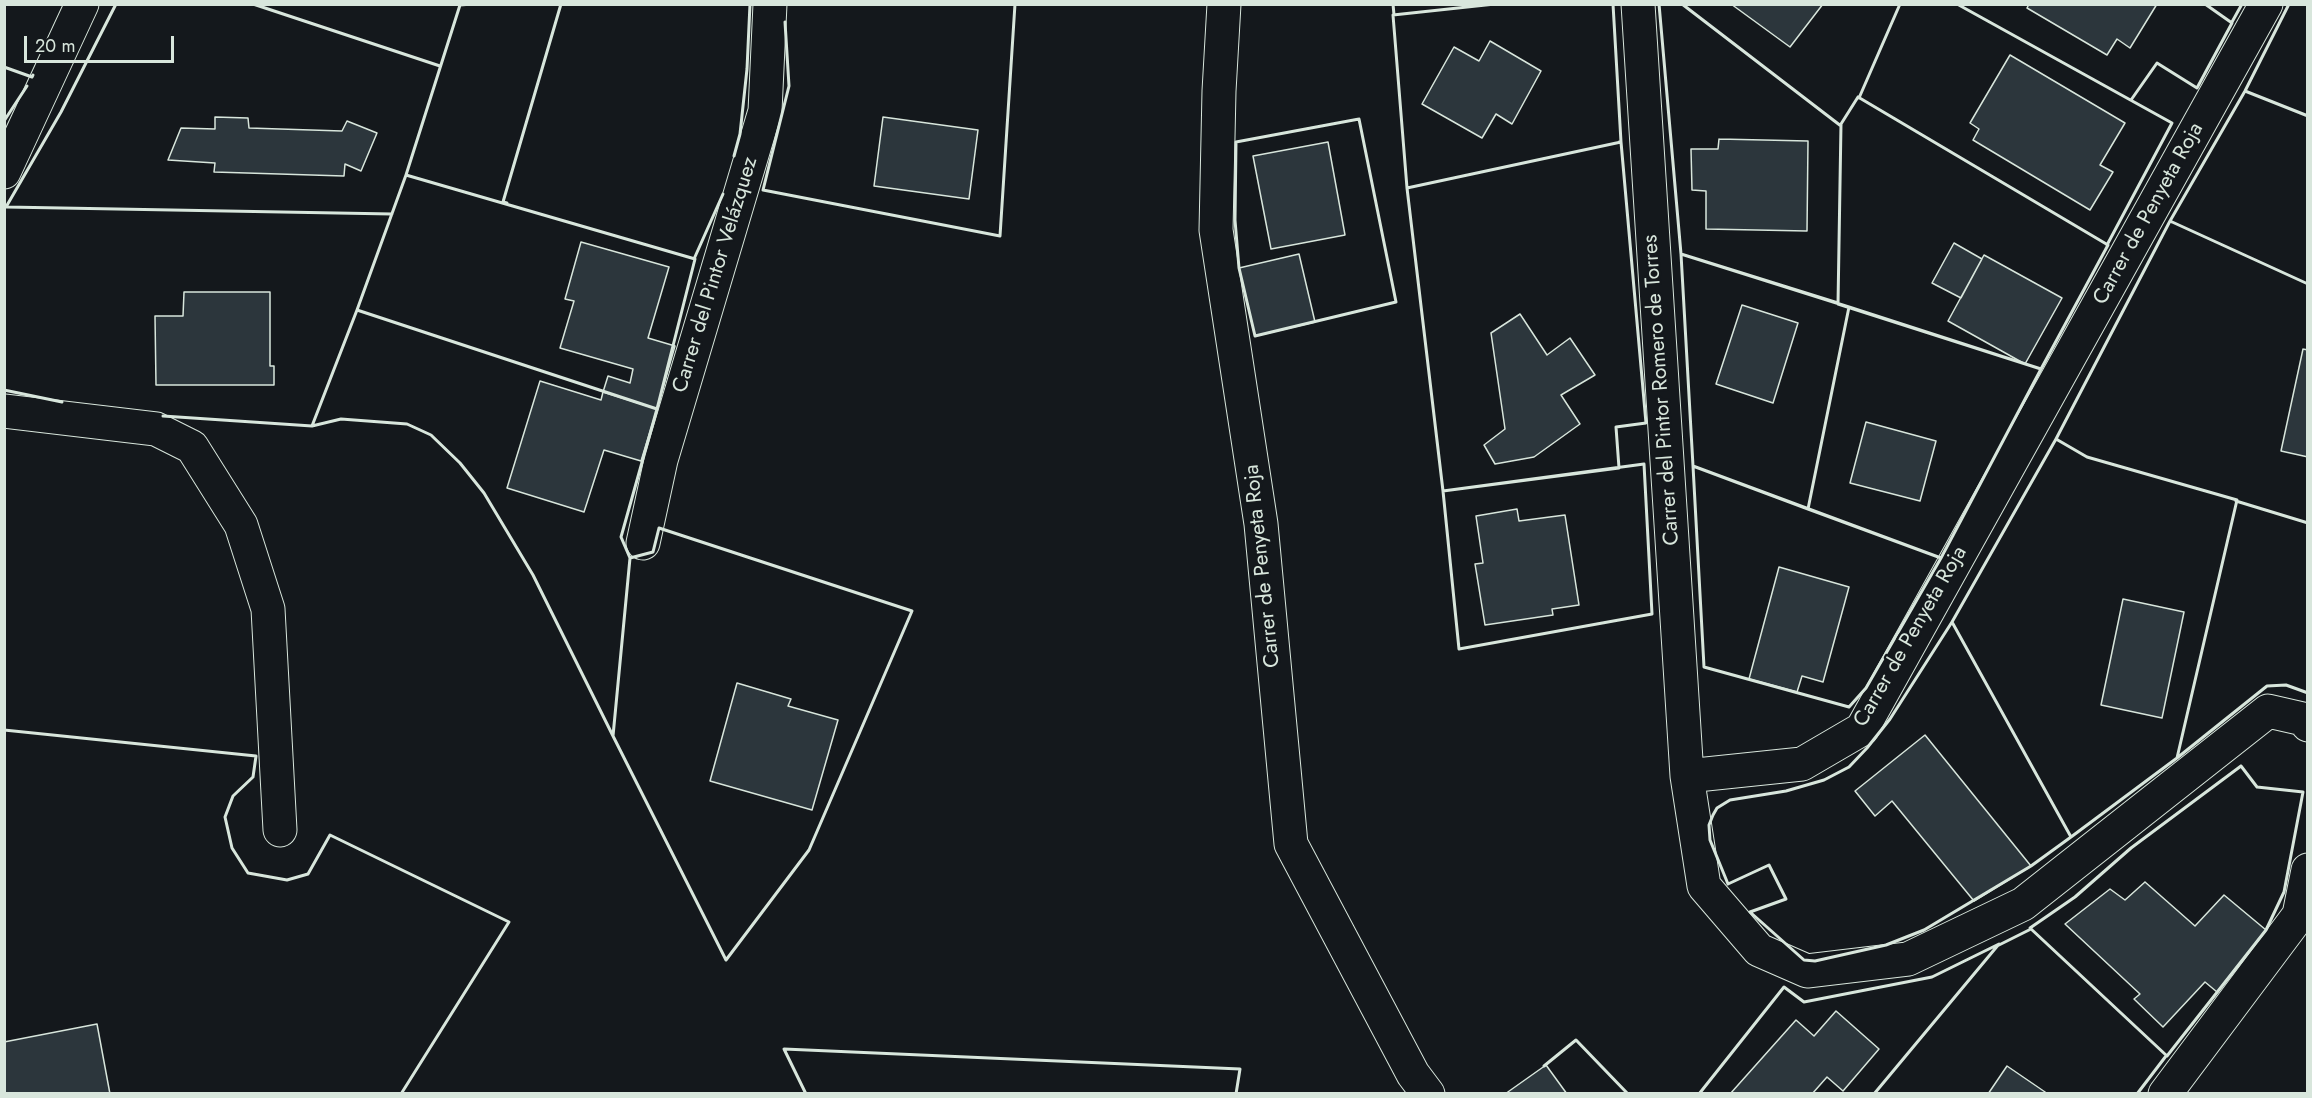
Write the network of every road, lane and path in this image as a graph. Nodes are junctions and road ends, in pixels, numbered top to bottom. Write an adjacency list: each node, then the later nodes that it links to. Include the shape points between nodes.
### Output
1 (82, 4): 6 (street)
2 (770, 4): 8 (street, Carrer del Pintor Velázquez, via 765,111 661,460)
3 (1224, 4): 13 (street, Carrer de Penyeta Roja, via 1216,230 1261,524 1291,844 1413,1074)
4 (1638, 4): 10 (street, Carrer del Pintor Romero de Torres)
5 (2266, 4): 10 (street, Carrer de Penyeta Roja, via 1862,729 1802,764)
6 (4, 172)
7 (4, 411): 11 (street, via 156,429 192,447 241,525 268,609)
8 (643, 543)
9 (2307, 725): 10 (street, via 2303,719 2268,711 2023,904 1908,959 1807,971 1759,950 1704,886)
10 (1687, 776)
11 (280, 830)
12 (2307, 870): 14 (street, via 2299,915)
13 (1428, 1094)
14 (2165, 1094)

